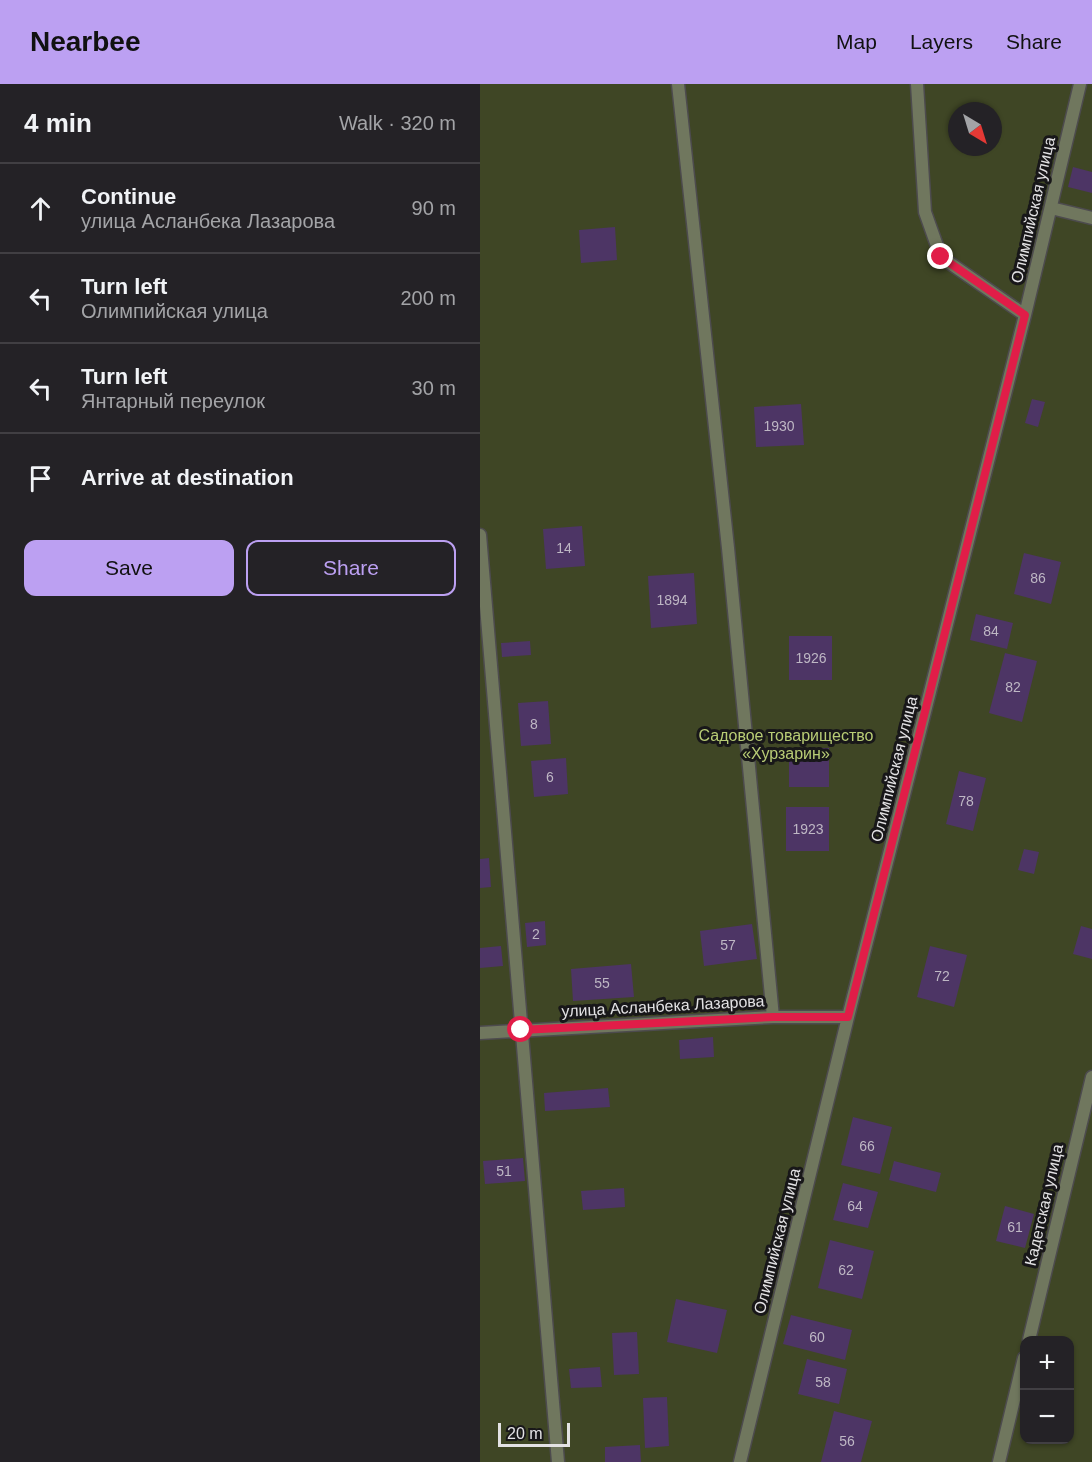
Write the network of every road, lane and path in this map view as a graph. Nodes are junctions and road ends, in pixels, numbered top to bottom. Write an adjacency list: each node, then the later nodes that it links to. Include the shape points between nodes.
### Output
1 (678, 84): 8 (street)
2 (917, 84): 6 (street, via 925,212 941,257)
3 (1080, 84): 4 (street, Олимпийская улица)
4 (1051, 208): 5 (street); 6 (street, Олимпийская улица)
5 (1092, 218)
6 (1025, 315): 9 (street, Олимпийская улица)
7 (480, 535): 10 (street)
8 (773, 1017): 9 (street, улица Асланбека Лазарова); 10 (street, улица Асланбека Лазарова)
9 (848, 1017): 16 (street, Олимпийская улица)
10 (521, 1030): 11 (street, улица Асланбека Лазарова); 15 (street)
11 (480, 1033)
12 (1092, 1077): 13 (street, Кадетская улица)
13 (1030, 1336)
14 (1020, 1375): 17 (street)
15 (558, 1462)
16 (740, 1462)
17 (999, 1462)

